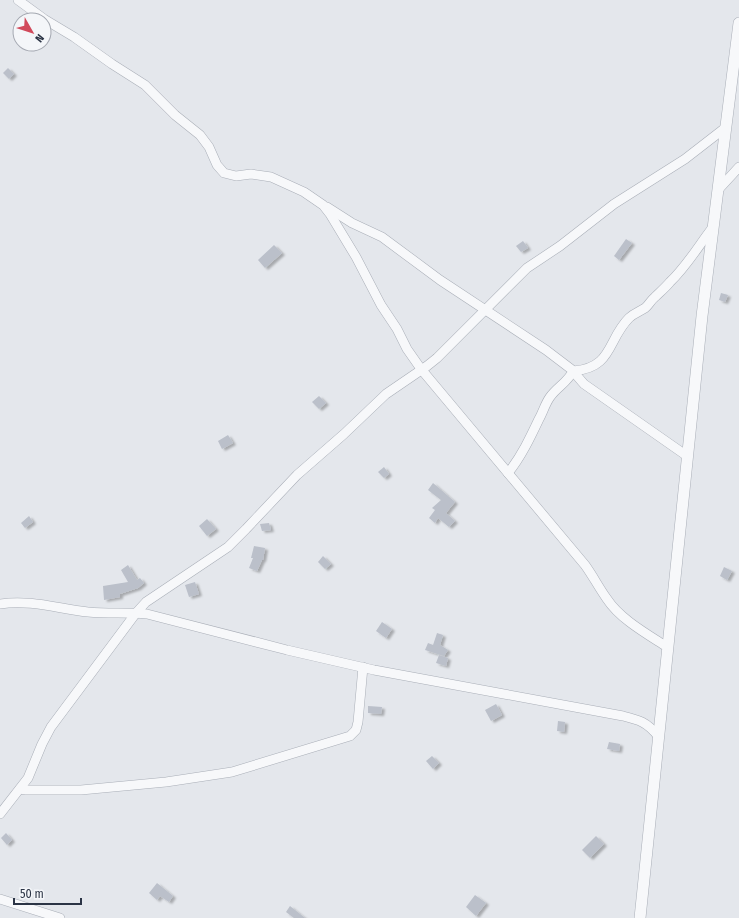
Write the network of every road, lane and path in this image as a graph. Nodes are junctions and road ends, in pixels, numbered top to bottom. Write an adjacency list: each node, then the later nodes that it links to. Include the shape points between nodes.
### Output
1 (18, 0): 6 (street, via 145,85 200,135 217,165 224,172 236,176 251,174 271,177 288,183)
2 (739, 23): 3 (street)
3 (726, 128): 5 (street); 8 (street, via 686,159 614,204 560,246 532,264)
4 (739, 167): 5 (street)
5 (718, 190): 7 (street)
6 (323, 205): 8 (street, via 382,237); 9 (street)
7 (713, 227): 10 (street, via 685,267 645,308 628,319 604,358 586,370); 11 (street)
8 (484, 310): 9 (street, via 437,358); 10 (street, via 546,350)
9 (421, 370): 12 (street); 14 (street, via 386,394 297,475 228,546 146,602)
10 (573, 371): 11 (street, via 584,384); 12 (street, via 569,379 550,397 520,457)
11 (687, 456): 15 (street)
12 (508, 474): 15 (street, via 585,565 607,600 635,626)
13 (0, 604): 14 (street, via 47,604 89,612)
14 (136, 613): 16 (street); 18 (street, via 51,727 31,774)
15 (667, 647): 17 (street)
16 (363, 667): 17 (street, via 623,716 644,722); 18 (street, via 358,722 356,730 350,736 228,773 81,790)
17 (658, 736): 22 (street)
18 (20, 789): 19 (street)
19 (0, 814)
20 (0, 899): 21 (street)
21 (60, 918)
22 (640, 918)

